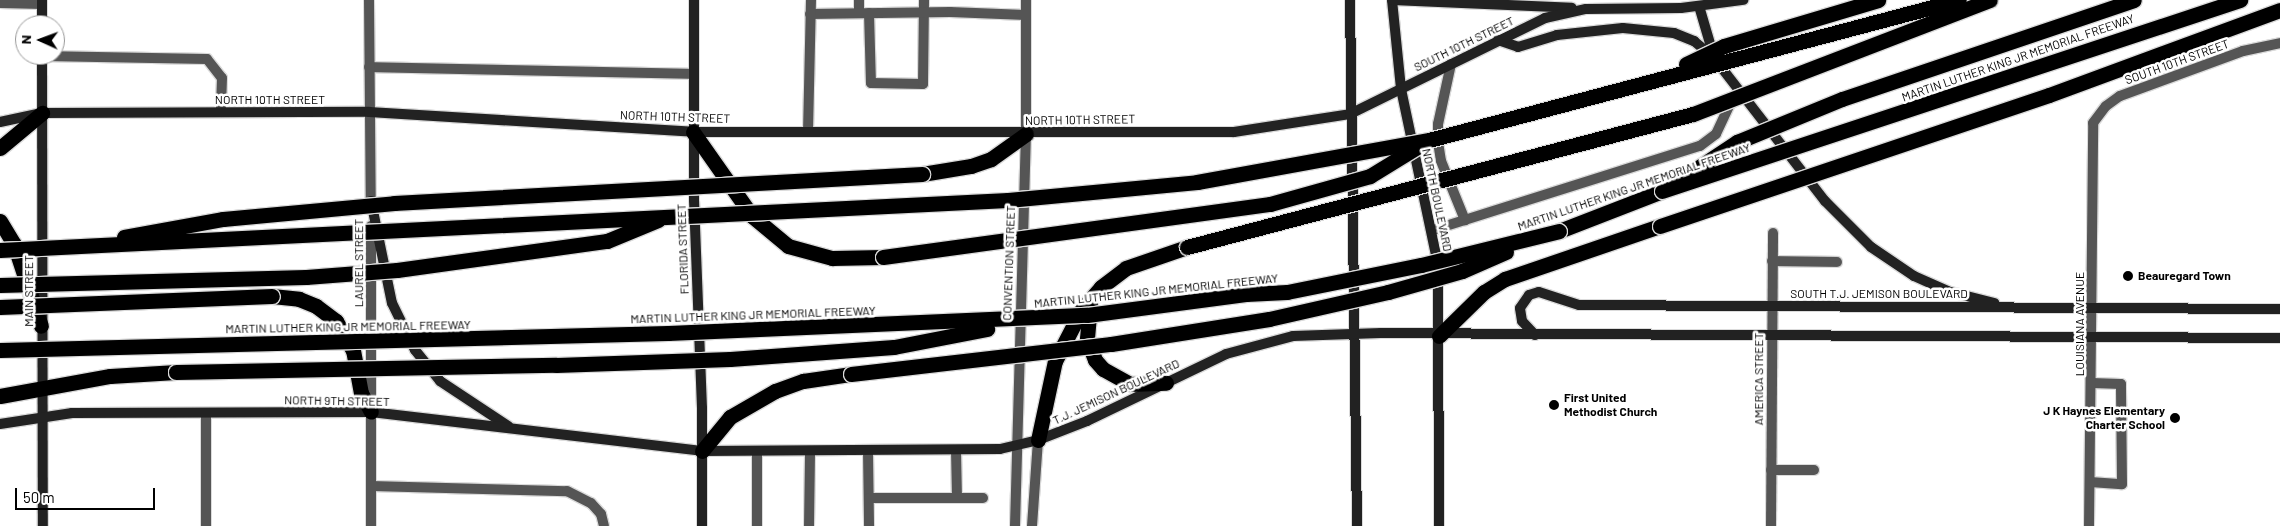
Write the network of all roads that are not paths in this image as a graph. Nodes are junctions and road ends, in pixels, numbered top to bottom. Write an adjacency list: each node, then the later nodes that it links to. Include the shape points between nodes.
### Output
1 (369, 0): 31 (street, LAUREL STREET)
2 (694, 0): 32 (main road, FLORIDA STREET)
3 (810, 0): 22 (street)
4 (859, 0): 21 (street)
5 (924, 0): 20 (street)
6 (1026, 0): 24 (street, CONVENTION STREET)
7 (1350, 0): 39 (main road)
8 (1392, 0): 18 (main road); 34 (main road, NORTH BOULEVARD)
9 (1743, 0): 17 (main road, SOUTH 10TH STREET)
10 (1878, 0): 33 (highway, bridge, via 1724,46)
11 (1959, 0): 33 (highway, bridge)
12 (1990, 0): 60 (highway, bridge, via 1694,114 1187,247 1126,268)
13 (2134, 0): 47 (highway, bridge, via 1898,78 1816,110 1737,142)
14 (2240, 0): 47 (highway, MARTIN LUTHER KING JR MEMORIAL FREEWAY, bridge)
15 (42, 2): 16 (street); 23 (main road)
16 (0, 3)
17 (1699, 6): 18 (main road, SOUTH 10TH STREET); 28 (main road)
18 (1586, 9): 25 (main road, SOUTH 10TH STREET, via 1545,18)
19 (2280, 10): 70 (highway, bridge, via 2049,95 1505,279 1478,296)
20 (924, 12): 21 (street); 21 (street, via 923,84 871,82); 24 (street)
21 (864, 13): 22 (street)
22 (810, 14): 43 (street)
23 (42, 15)
24 (1026, 15): 44 (street, CONVENTION STREET)
25 (1498, 40): 28 (main road, via 1518,47 1579,31 1646,28 1685,36 1703,46); 29 (main road, SOUTH 10TH STREET)
26 (2280, 44): 41 (street, SOUTH 10TH STREET, via 2243,51 2120,96 2106,106)
27 (65, 56): 37 (street, via 207,58 222,78)
28 (1714, 58): 35 (main road)
29 (1451, 64): 34 (main road, SOUTH 10TH STREET); 50 (street, via 1438,124 1438,142 1441,161)
30 (42, 65): 36 (main road, MAIN STREET)
31 (369, 67): 32 (street); 38 (street, LAUREL STREET)
32 (694, 74): 42 (main road, FLORIDA STREET)
33 (1650, 81): 45 (highway, bridge)
34 (1401, 90): 39 (main road, SOUTH 10TH STREET); 52 (main road, NORTH BOULEVARD)
35 (1742, 94): 50 (street, via 1730,104 1716,134 1700,146); 63 (main road, via 1825,201 1871,247 1914,276 1947,291)
36 (42, 112): 37 (main road, NORTH 10TH STREET); 40 (main road, NORTH 10TH STREET); 46 (highway); 67 (main road, MAIN STREET)
37 (221, 112): 38 (main road, NORTH 10TH STREET)
38 (369, 112): 42 (main road, NORTH 10TH STREET); 48 (street, LAUREL STREET)
39 (1350, 114): 44 (main road, NORTH 10TH STREET, via 1234,132); 68 (main road)
40 (0, 122)
41 (2093, 122): 64 (street, LOUISIANA AVENUE)
42 (694, 132): 43 (main road, NORTH 10TH STREET); 45 (highway, bridge, via 752,216 788,246 832,258 883,256 1270,204 1370,176); 88 (main road, FLORIDA STREET)
43 (808, 132): 44 (main road, NORTH 10TH STREET)
44 (1026, 134): 55 (highway, bridge, via 991,159 971,166 922,174 394,203 223,219); 85 (street, CONVENTION STREET)
45 (1429, 140): 49 (highway, bridge, via 1197,182 1123,190 1008,200)
46 (0, 148)
47 (1662, 191): 53 (highway, MARTIN LUTHER KING JR MEMORIAL FREEWAY)
48 (371, 200): 79 (street, LAUREL STREET); 83 (main road, via 392,303 415,350 440,381)
49 (668, 216): 55 (highway, bridge); 59 (highway, bridge, via 607,241 397,270 306,277)
50 (1465, 220): 52 (street)
51 (0, 221): 67 (highway, via 14,244)
52 (1433, 230): 70 (main road, NORTH BOULEVARD, via 1438,265)
53 (1559, 231): 66 (highway, MARTIN LUTHER KING JR MEMORIAL FREEWAY, bridge, via 1421,265 1287,292); 88 (highway, bridge, via 1462,271 1269,320 1111,344 803,381 775,391 730,417)
54 (1773, 233): 57 (street, AMERICA STREET)
55 (63, 248): 56 (highway, bridge)
56 (0, 250)
57 (1772, 262): 58 (street); 61 (street, AMERICA STREET)
58 (1837, 262)
59 (0, 285)
60 (1092, 298): 75 (highway, via 1086,320 1087,339 1095,360 1103,369 1130,384); 84 (highway, via 1072,324 1055,361)
61 (1772, 306): 63 (main road, SOUTH T.J. JEMISON BOULEVARD); 69 (main road, SOUTH T.J. JEMISON BOULEVARD, via 1579,305 1545,292 1534,293 1522,304 1520,314 1525,326); 71 (street, AMERICA STREET)
62 (0, 307): 79 (highway, bridge, via 272,296 300,298 336,321 353,350 361,393)
63 (2018, 308): 64 (main road, SOUTH T.J. JEMISON BOULEVARD)
64 (2093, 308): 65 (main road, SOUTH T.J. JEMISON BOULEVARD); 72 (street, LOUISIANA AVENUE)
65 (2280, 309)
66 (1045, 318): 74 (highway, MARTIN LUTHER KING JR MEMORIAL FREEWAY, bridge, via 668,334); 77 (highway, bridge, via 894,346 730,358 556,365 176,372 110,376)
67 (41, 326): 77 (main road, MAIN STREET)
68 (1355, 334): 70 (main road, T.J. JEMISON BOULEVARD); 75 (main road, T.J. JEMISON BOULEVARD, via 1292,336 1258,343 1226,354); 108 (main road)
69 (1535, 335): 70 (main road); 71 (main road)
70 (1439, 336): 109 (main road, NORTH BOULEVARD)
71 (1772, 336): 72 (main road); 91 (street, AMERICA STREET)
72 (2092, 337): 73 (main road); 76 (street, LOUISIANA AVENUE)
73 (2280, 338)
74 (0, 350)
75 (1166, 383): 84 (main road, T.J. JEMISON BOULEVARD, via 1087,421)
76 (2092, 384): 93 (street, LOUISIANA AVENUE); 93 (street, via 2121,384 2122,484)
77 (41, 388): 78 (highway); 81 (main road, MAIN STREET)
78 (0, 396)
79 (371, 412): 80 (main road, NORTH 9TH STREET); 83 (main road, NORTH 9TH STREET); 94 (street, LAUREL STREET)
80 (206, 413): 81 (main road, NORTH 9TH STREET, via 72,413); 99 (street)
81 (43, 417): 82 (main road, NORTH 9TH STREET); 98 (main road, MAIN STREET)
82 (0, 424)
83 (512, 429): 88 (main road, NORTH 9TH STREET)
84 (1038, 440): 85 (main road, T.J. JEMISON BOULEVARD); 107 (street)
85 (1017, 447): 87 (main road, T.J. JEMISON BOULEVARD); 106 (street, CONVENTION STREET)
86 (868, 450): 87 (main road, T.J. JEMISON BOULEVARD); 89 (main road, T.J. JEMISON BOULEVARD); 95 (street)
87 (956, 450): 96 (street)
88 (702, 451): 90 (main road, T.J. JEMISON BOULEVARD); 102 (main road, FLORIDA STREET)
89 (810, 451): 90 (main road, T.J. JEMISON BOULEVARD); 104 (street)
90 (758, 452): 103 (street)
91 (1771, 470): 92 (street); 110 (street, AMERICA STREET)
92 (1814, 470)
93 (2090, 482): 111 (street, LOUISIANA AVENUE)
94 (371, 486): 100 (street, LAUREL STREET); 101 (street, via 567,491 591,503 601,514)
95 (869, 498): 96 (street); 105 (street)
96 (957, 498): 97 (street)
97 (983, 498)
98 (43, 526)
99 (206, 526)
100 (371, 526)
101 (604, 526)
102 (702, 526)
103 (757, 526)
104 (809, 526)
105 (869, 526)
106 (1015, 526)
107 (1032, 526)
108 (1357, 526)
109 (1439, 526)
110 (1771, 526)
111 (2089, 526)

